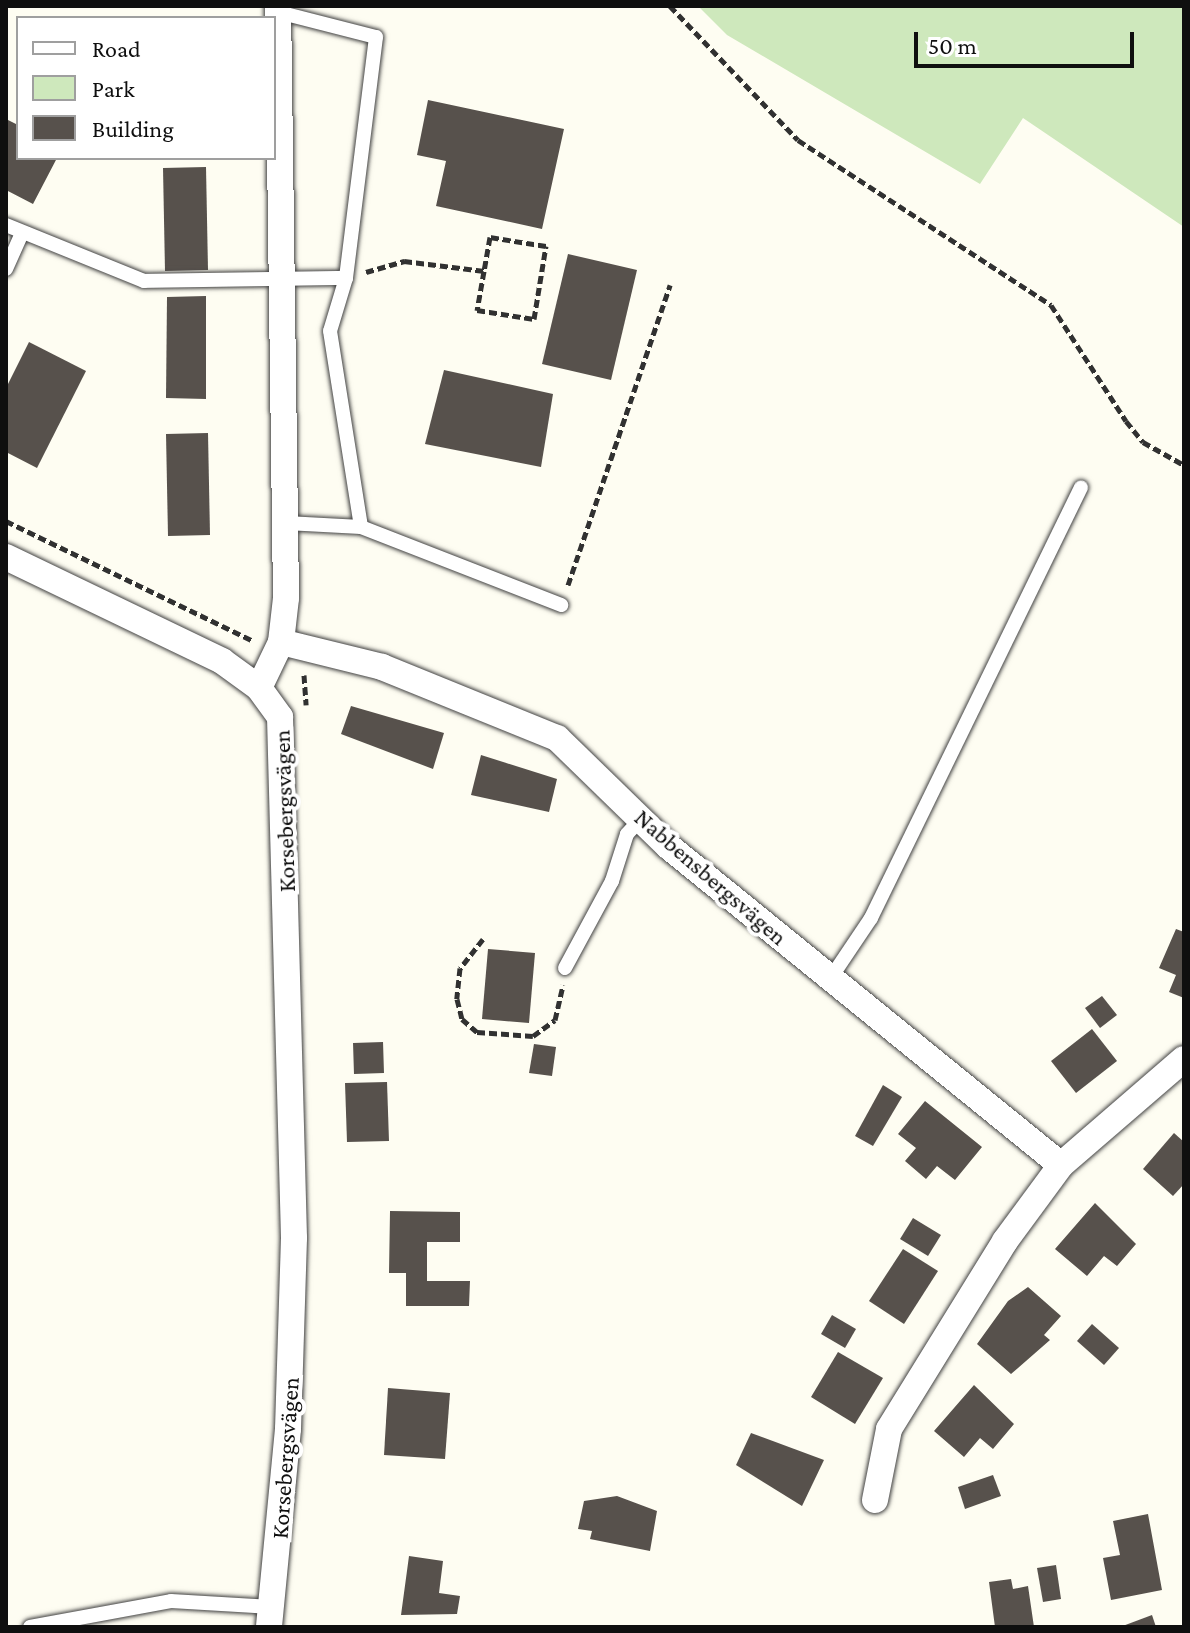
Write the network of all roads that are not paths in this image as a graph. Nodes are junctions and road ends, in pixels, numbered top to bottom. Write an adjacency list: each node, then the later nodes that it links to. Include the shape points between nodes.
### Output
1 (278, 9): 5 (lane, via 376,37); 6 (street)
2 (6, 225): 3 (lane)
3 (22, 233): 4 (lane); 6 (lane, via 144,281)
4 (6, 269)
5 (346, 278): 6 (lane); 9 (lane, via 330,331)
6 (284, 281): 8 (street)
7 (1081, 487): 16 (lane, via 871,918)
8 (286, 523): 9 (lane); 12 (street)
9 (361, 527): 11 (lane)
10 (6, 557): 13 (street, via 222,661)
11 (561, 605)
12 (281, 642): 13 (street); 14 (street, Nabbensbergsvägen, via 382,667 530,721 589,765)
13 (259, 688): 20 (street, Korsebergsvägen, via 280,717 285,746 293,1111 290,1400)
14 (641, 819): 15 (lane, via 627,834 612,881); 16 (street, Nabbensbergsvägen)
15 (565, 968)
16 (830, 979): 18 (street, Nabbensbergsvägen)
17 (1184, 1059): 18 (street)
18 (1061, 1165): 19 (street, via 943,1334 889,1429)
19 (875, 1500)
20 (271, 1617): 21 (lane, via 171,1601)
21 (30, 1627)

